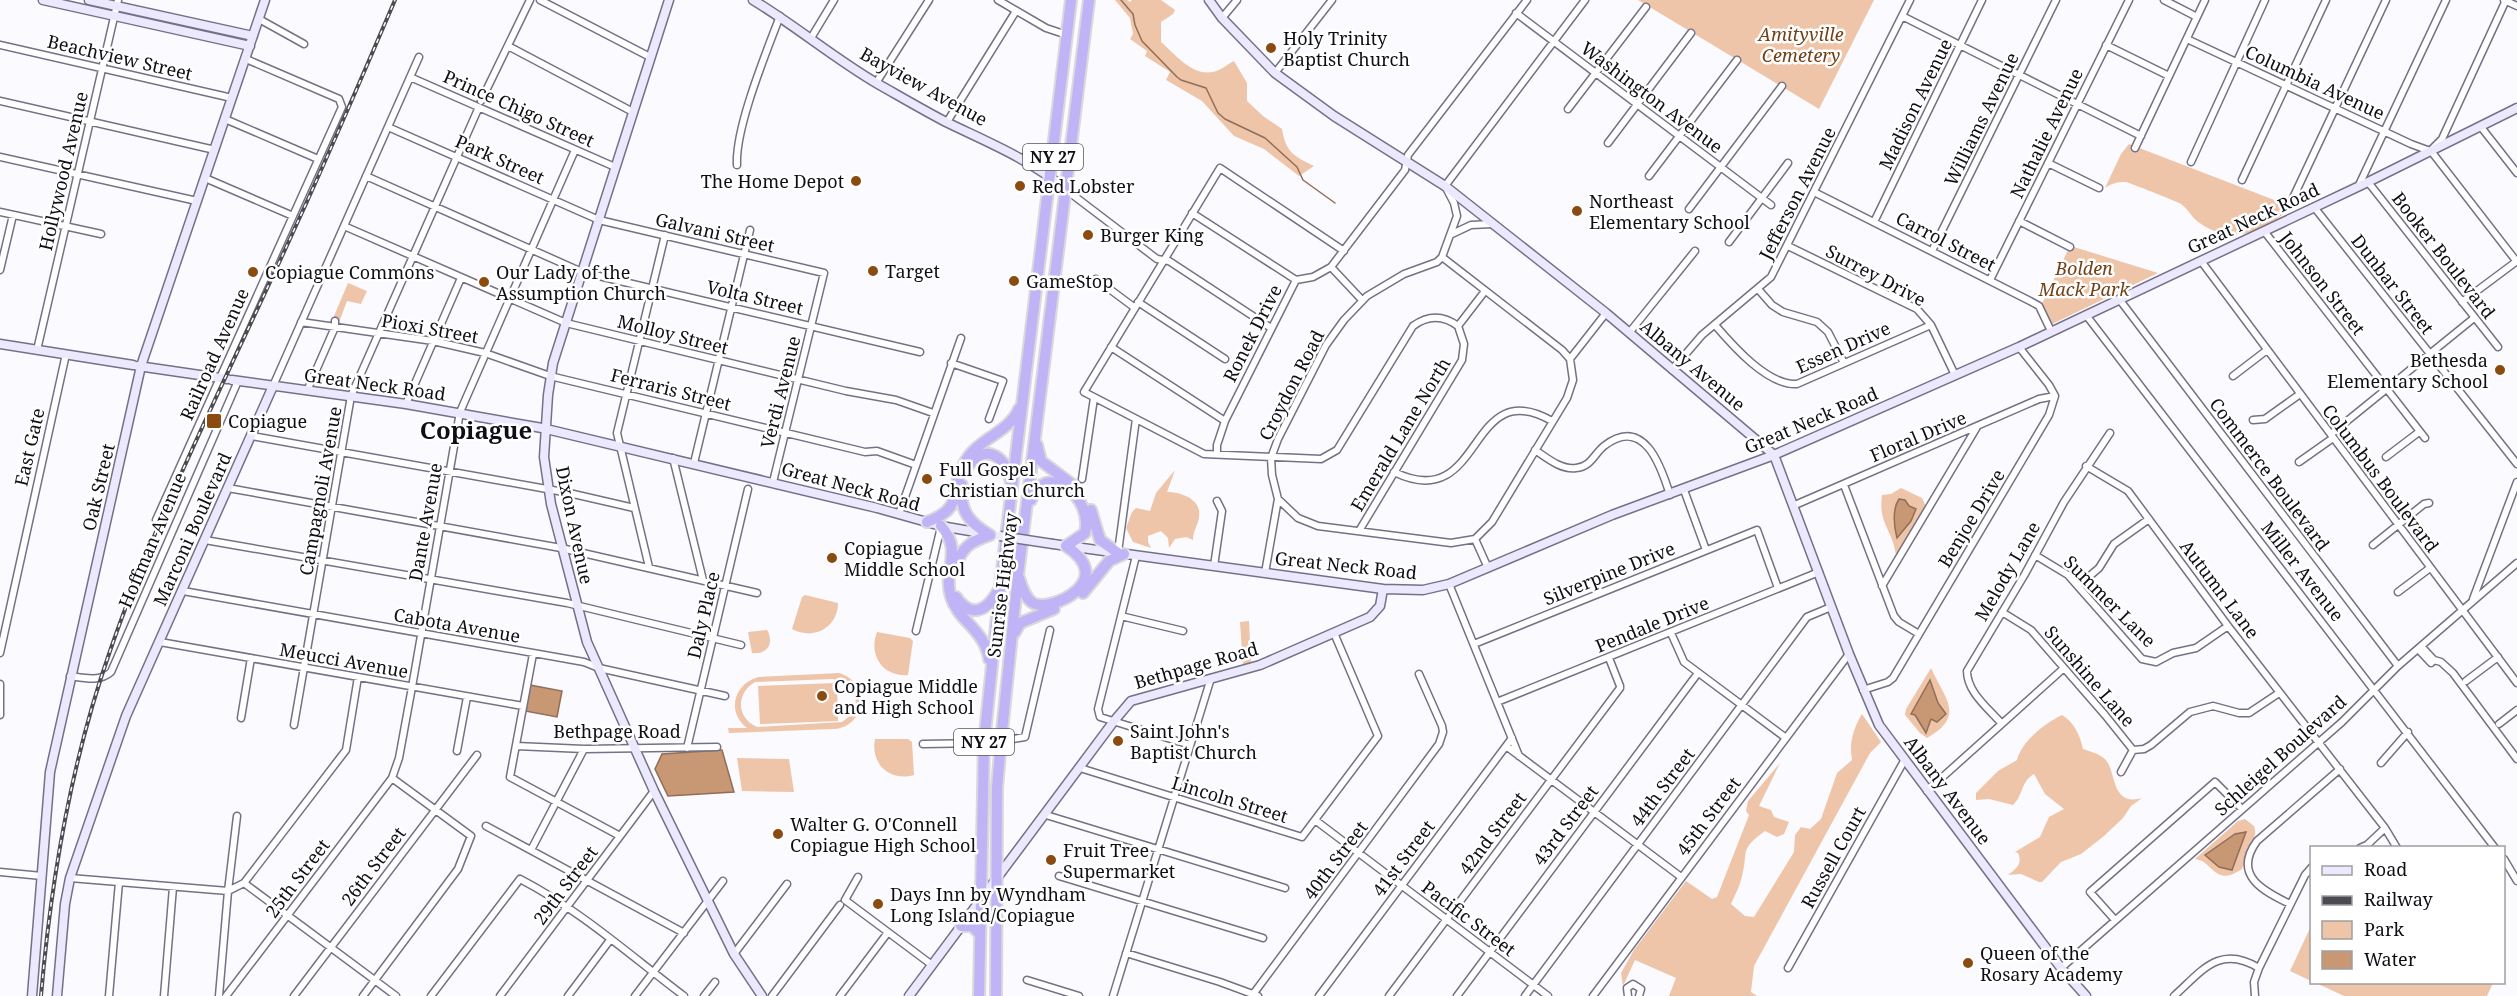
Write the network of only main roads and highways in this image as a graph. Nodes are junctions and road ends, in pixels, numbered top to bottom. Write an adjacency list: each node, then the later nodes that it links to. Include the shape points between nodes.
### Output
1 (43, 0): 11 (main road)
2 (89, 0): 9 (main road)
3 (265, 0): 10 (main road, Oak Street)
4 (669, 0): 19 (main road, Dixon Avenue, via 550,376)
5 (753, 0): 13 (main road, Bayview Avenue, via 876,83)
6 (1071, 0): 13 (highway, Sunrise Highway / NY 27)
7 (1089, 0): 14 (highway, Sunrise Highway / NY 27)
8 (1209, 0): 21 (main road, Albany Avenue, via 1275,72 1334,116 1445,186 1606,313)
9 (118, 3): 10 (main road)
10 (253, 36): 11 (main road, Oak Street)
11 (250, 46): 16 (main road, Oak Street)
12 (2517, 108): 21 (main road, Great Neck Road, via 2019,347)
13 (1051, 177): 14 (main road, Bayview Avenue); 18 (highway, Sunrise Highway / NY 27)
14 (1065, 189): 20 (highway, Sunrise Highway / NY 27)
15 (0, 344): 16 (main road, Great Neck Road)
16 (137, 366): 17 (main road, Great Neck Road); 38 (main road, Oak Street, via 126,439 50,772)
17 (273, 386): 19 (main road, Great Neck Road); 39 (main road, Marconi Boulevard, via 112,751 70,878)
18 (1024, 398): 22 (highway, Sunrise Highway / NY 27); 24 (highway, via 1014,420 975,448 964,464 950,510)
19 (545, 428): 24 (main road, Great Neck Road); 40 (main road, Dixon Avenue, via 548,490 577,607 598,668 734,954)
20 (1036, 435): 23 (highway, Sunrise Highway / NY 27); 28 (highway, via 1041,460 1074,485 1091,511 1100,540)
21 (1774, 455): 31 (main road, Great Neck Road, via 1612,515 1449,584 1423,590); 44 (main road, Albany Avenue, via 1879,725)
22 (1013, 492): 26 (highway, via 1010,473 1002,460 983,454 974,458 961,489 962,505 967,518); 30 (highway, Sunrise Highway / NY 27)
23 (1027, 509): 27 (highway, via 1039,486 1049,482 1069,489 1079,499 1087,525 1085,533); 29 (highway, Sunrise Highway / NY 27)
24 (927, 522): 25 (main road, Great Neck Road)
25 (941, 526): 26 (main road, Great Neck Road); 33 (highway, via 952,543 951,599 981,636)
26 (995, 535): 27 (main road, Great Neck Road, bridge); 30 (highway, via 970,542 963,550 955,573 956,598 963,606 982,609 990,604)
27 (1066, 546): 28 (main road, Great Neck Road); 29 (highway, via 1078,554 1086,571 1085,582 1066,598 1044,606 1035,604 1028,599)
28 (1121, 553): 31 (main road, Great Neck Road); 32 (highway, via 1071,602 1020,623)
29 (1018, 575): 32 (highway, Sunrise Highway / NY 27)
30 (1000, 587): 33 (highway, Sunrise Highway / NY 27)
31 (1383, 589): 34 (main road, Bethpage Road, via 1376,612 1334,633 1260,665 1131,701)
32 (1012, 641): 34 (highway, Sunrise Highway / NY 27, via 1001,741)
33 (991, 669): 35 (highway, Sunrise Highway / NY 27, via 984,743)
34 (997, 877): 35 (main road, Bethpage Road); 43 (highway, Sunrise Highway / NY 27)
35 (981, 898): 36 (main road, Bethpage Road); 37 (highway, Sunrise Highway / NY 27)
36 (961, 926): 37 (highway, via 972,926); 41 (main road, Bethpage Road)
37 (980, 934): 42 (highway, Sunrise Highway / NY 27)
38 (32, 996)
39 (57, 996)
40 (762, 996)
41 (909, 996)
42 (979, 996)
43 (996, 996)
44 (2086, 996)

